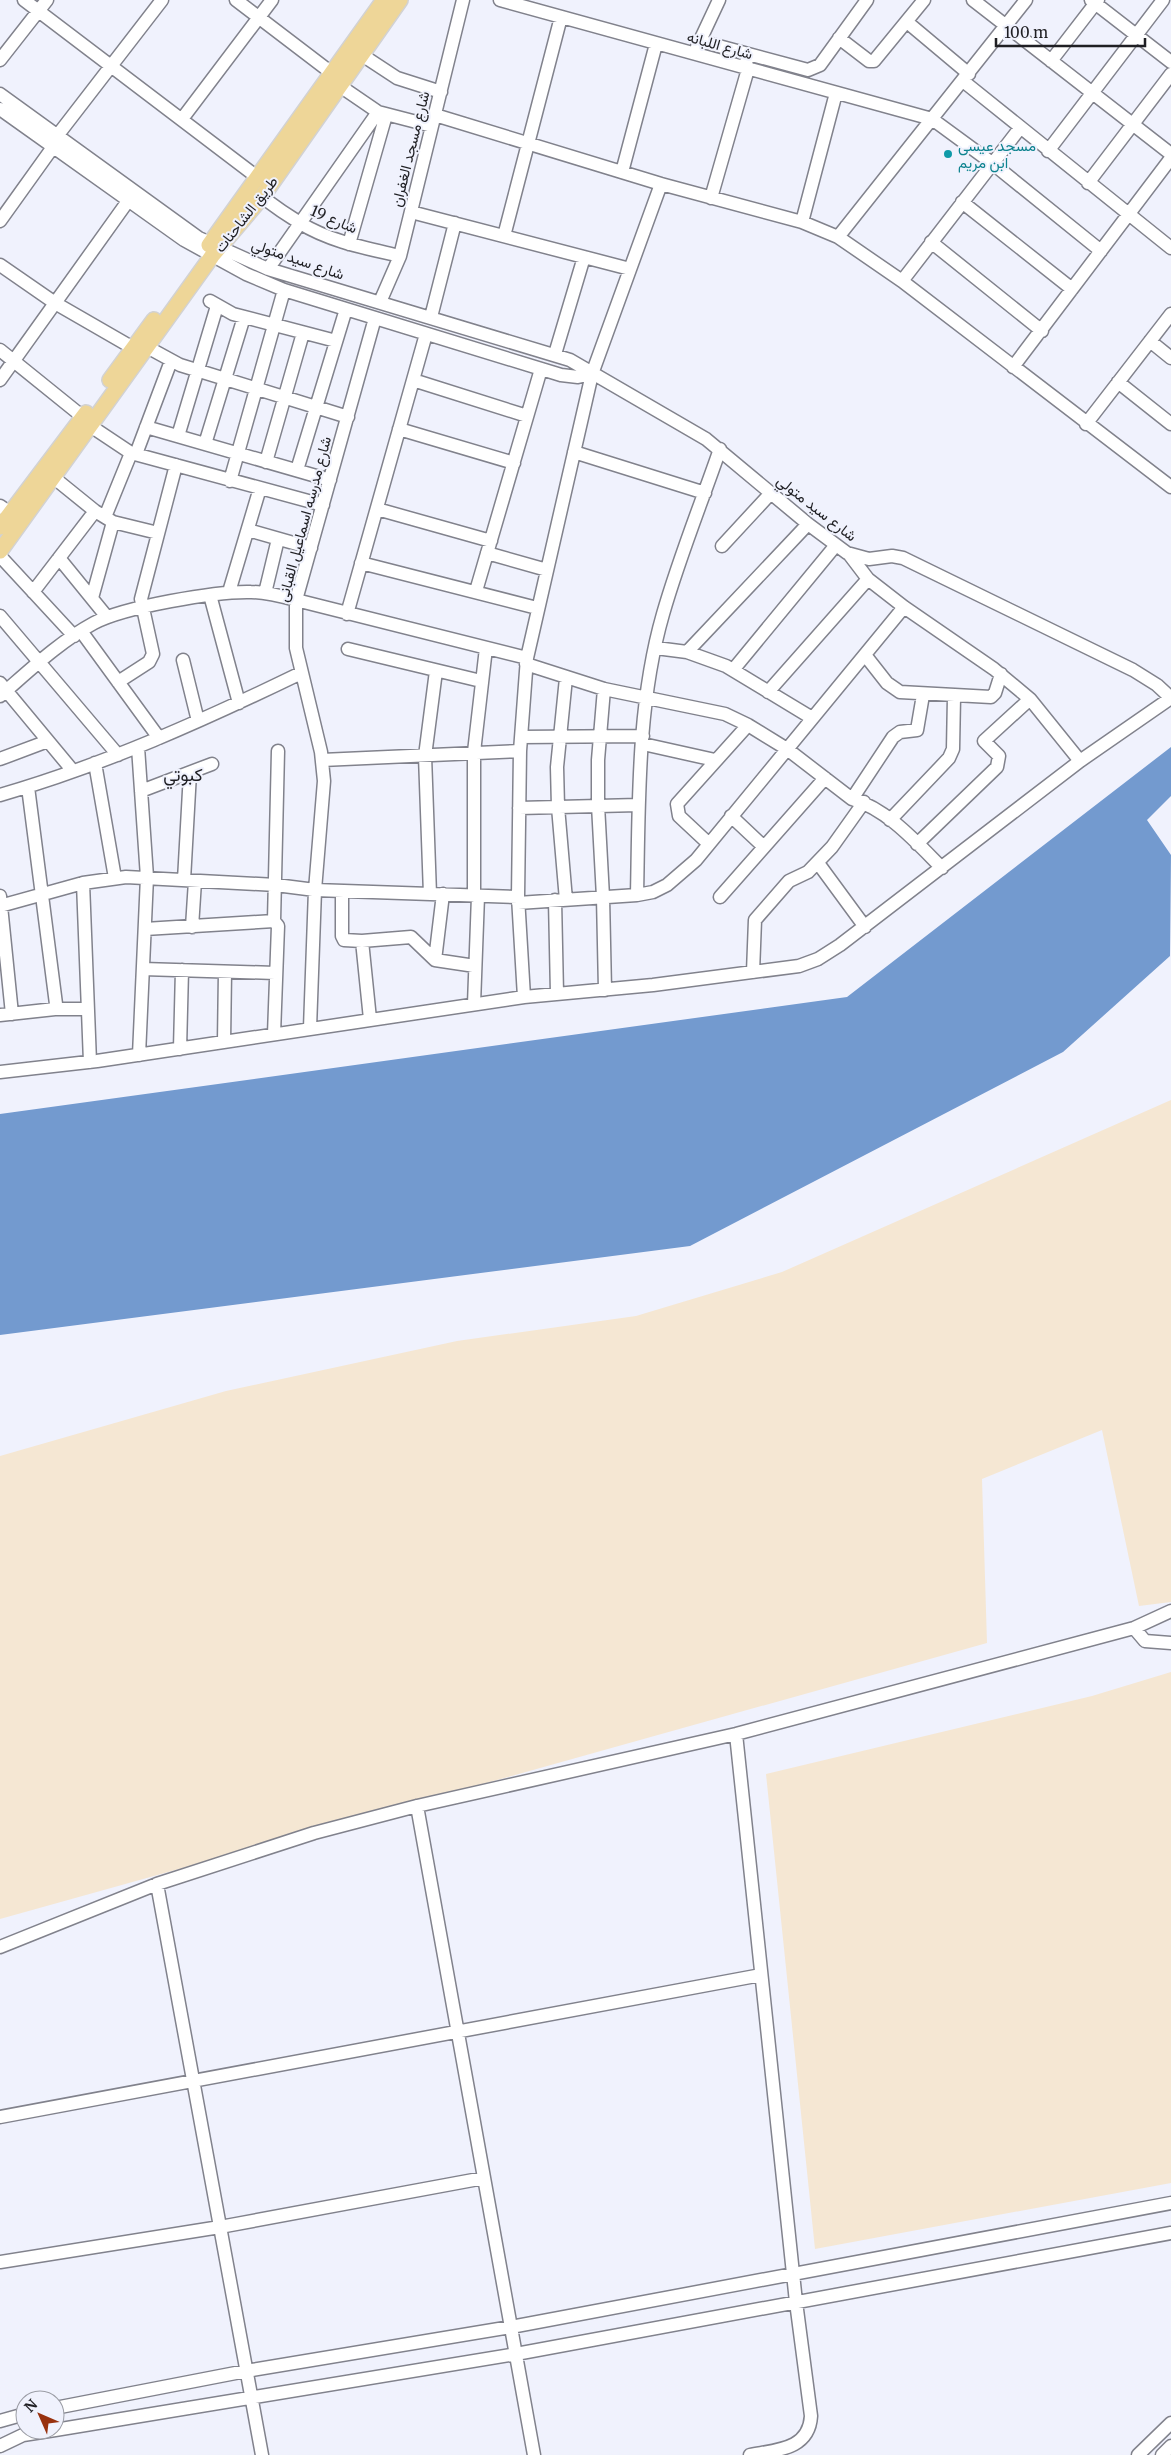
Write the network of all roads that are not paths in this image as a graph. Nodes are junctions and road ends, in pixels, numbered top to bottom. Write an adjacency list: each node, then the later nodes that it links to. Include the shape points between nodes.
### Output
1 (24, 0): 17 (street)
2 (47, 0): 17 (street)
3 (162, 0): 32 (street)
4 (236, 0): 19 (street)
5 (272, 0): 19 (street)
6 (384, 0): 36 (main road, طريق الشاحنات)
7 (400, 0): 28 (main road, طريق الشاحنات)
8 (463, 0): 37 (street, شارع مسجد الغفران)
9 (500, 0): 18 (street, شارع اللبانه)
10 (720, 0): 24 (street)
11 (867, 0): 23 (street)
12 (924, 0): 20 (street)
13 (973, 0): 21 (street)
14 (1026, 0): 21 (street)
15 (1163, 0): 22 (street)
16 (1095, 1): 22 (street); 30 (street)
17 (39, 11): 29 (street); 32 (street)
18 (561, 17): 25 (street, شارع اللبانه); 49 (street)
19 (258, 18): 36 (street); 43 (street)
20 (907, 22): 23 (street, via 874,61); 35 (street)
21 (1006, 26): 30 (street); 35 (street)
22 (1137, 35): 31 (street); 39 (street)
23 (839, 38): 26 (street, via 820,64 808,70)
24 (700, 41): 26 (street); 27 (street)
25 (656, 44): 27 (street, شارع اللبانه); 53 (street)
26 (744, 53): 33 (street)
27 (693, 54): 33 (street, شارع اللبانه)
28 (362, 55): 36 (main road, طريق الشاحنات); 37 (street, via 397,78)
29 (0, 60)
30 (1051, 61): 39 (street)
31 (1171, 62)
32 (111, 66): 43 (street); 48 (street)
33 (748, 69): 38 (street, شارع اللبانه); 58 (street)
34 (1171, 74): 46 (street)
35 (966, 77): 44 (street); 47 (street)
36 (337, 80): 42 (street); 54 (main road, طريق الشاحنات); 57 (main road, طريق الشاحنات)
37 (441, 92): 45 (street, شارع مسجد الغفران)
38 (836, 93): 44 (street, شارع اللبانه); 64 (street)
39 (1092, 93): 46 (street); 50 (street)
40 (0, 94): 48 (street, شارع سيد متولي)
41 (0, 109): 48 (street, شارع سيد متولي)
42 (382, 113): 45 (street); 66 (street); 70 (street)
43 (182, 119): 54 (street)
44 (932, 119): 52 (street); 68 (street)
45 (434, 120): 49 (street); 61 (street, شارع مسجد الغفران)
46 (1132, 124): 51 (street); 55 (street)
47 (1020, 128): 50 (street); 52 (street)
48 (55, 142): 59 (street, شارع سيد متولي); 63 (street); 72 (street, شارع سيد متولي, via 199,238)
49 (529, 144): 53 (street); 67 (street)
50 (1048, 151): 55 (street)
51 (1171, 156): 62 (street)
52 (992, 163): 60 (street); 73 (street)
53 (622, 172): 56 (street)
54 (257, 176): 72 (main road, طريق الشاحنات)
55 (1088, 183): 62 (street)
56 (661, 184): 58 (street); 78 (street)
57 (262, 197): 66 (street, شارع 19); 72 (main road, طريق الشاحنات)
58 (711, 198): 64 (street)
59 (128, 201): 72 (street, شارع سيد متولي); 83 (street)
60 (962, 202): 69 (street); 80 (street)
61 (411, 212): 65 (street); 74 (street, شارع مسجد الغفران)
62 (1128, 214): 71 (street); 73 (street)
63 (0, 221)
64 (802, 222): 68 (street)
65 (455, 223): 67 (street); 87 (street)
66 (301, 224): 70 (street, شارع 19); 77 (street)
67 (504, 236): 75 (street)
68 (838, 237): 79 (street)
69 (931, 242): 79 (street); 90 (street)
70 (349, 244): 74 (street, شارع 19)
71 (1171, 248)
72 (212, 250): 77 (street, شارع سيد متولي); 81 (street, شارع سيد متولي); 95 (main road, طريق الشاحنات)
73 (1100, 251): 80 (street)
74 (400, 256): 82 (street, شارع مسجد الغفران)
75 (584, 257): 78 (street); 97 (street)
76 (0, 265): 83 (street)
77 (268, 269): 82 (street, شارع سيد متولي)
78 (630, 269): 104 (street)
79 (902, 281): 101 (street)
80 (1072, 289): 90 (street)
81 (284, 290): 84 (street, شارع سيد متولي); 89 (street)
82 (380, 302): 87 (street, شارع سيد متولي)
83 (55, 304): 95 (street); 99 (street)
84 (346, 309): 88 (street, شارع سيد متولي); 93 (street)
85 (1171, 314): 94 (street)
86 (244, 317): 89 (street); 103 (street, via 214,303); 105 (street)
87 (431, 317): 97 (street, شارع سيد متولي)
88 (376, 318): 92 (street, شارع سيد متولي); 113 (street, شارع مدرسه اسماعيل القبانى)
89 (274, 325): 91 (street); 109 (street)
90 (1042, 331): 101 (street)
91 (303, 332): 93 (street); 110 (street)
92 (426, 334): 102 (street, شارع سيد متولي); 107 (street)
93 (336, 341): 111 (street)
94 (1150, 342): 98 (street); 108 (street)
95 (141, 349): 100 (street); 114 (main road, طريق الشاحنات)
96 (0, 350): 99 (street)
97 (555, 354): 104 (street, شارع سيد متولي)
98 (1171, 358)
99 (14, 360): 106 (street); 114 (street)
100 (171, 361): 103 (street); 117 (street)
101 (1013, 367): 115 (street)
102 (542, 369): 104 (street, شارع سيد متولي, via 570,376); 112 (street)
103 (198, 371): 105 (street); 119 (street)
104 (592, 374): 121 (street, شارع سيد متولي, via 639,398); 122 (street)
105 (225, 379): 109 (street); 120 (street)
106 (0, 380)
107 (413, 380): 112 (street); 118 (street)
108 (1118, 382): 115 (street); 116 (street)
109 (255, 389): 110 (street); 124 (street)
110 (285, 398): 111 (street); 125 (street)
111 (316, 407): 113 (street); 128 (street)
112 (527, 416): 126 (street)
113 (348, 417): 131 (street, شارع مدرسه اسماعيل القبانى)
114 (86, 421): 123 (street); 129 (main road); 138 (main road)
115 (1086, 424): 132 (street)
116 (1171, 424)
117 (146, 427): 119 (street); 123 (street)
118 (399, 428): 126 (street); 137 (street)
119 (178, 436): 120 (street)
120 (205, 444): 124 (street)
121 (720, 449): 134 (street); 135 (street, شارع سيد متولي)
122 (574, 452): 134 (street); 154 (street)
123 (133, 453): 127 (street); 139 (street)
124 (237, 453): 125 (street); 130 (street)
125 (266, 462): 128 (street)
126 (514, 463): 147 (street)
127 (176, 465): 130 (street); 143 (street)
128 (296, 470): 131 (street)
129 (53, 477): 139 (street); 149 (main road)
130 (230, 480): 133 (street)
131 (330, 480): 136 (street, شارع مدرسه اسماعيل القبانى)
132 (1171, 487)
133 (260, 488): 136 (street); 142 (street)
134 (705, 493): 172 (street, via 662,614)
135 (771, 493): 140 (street, شارع سيد متولي); 146 (street)
136 (323, 505): 148 (street, شارع مدرسه اسماعيل القبانى)
137 (377, 509): 147 (street); 153 (street)
138 (5, 510): 141 (main road)
139 (104, 517): 143 (street); 152 (street); 161 (street)
140 (808, 524): 145 (street, شارع سيد متولي); 173 (street)
141 (0, 527)
142 (248, 530): 144 (street); 158 (street)
143 (158, 534): 164 (street, via 142,592)
144 (278, 539): 148 (street); 159 (street)
145 (836, 545): 150 (street, شارع سيد متولي); 178 (street)
146 (722, 546)
147 (489, 547): 154 (street); 156 (street)
148 (311, 548): 162 (street, شارع مدرسه اسماعيل القبانى)
149 (0, 550)
150 (847, 553): 155 (street); 191 (street, شارع سيد متولي, via 869,559 903,558 1133,670)
151 (0, 556): 157 (street)
152 (59, 558): 157 (street); 161 (street)
153 (361, 564): 156 (street); 166 (street)
154 (547, 570): 165 (street)
155 (868, 578): 163 (street); 187 (street)
156 (476, 591): 165 (street)
157 (33, 592): 169 (street)
158 (229, 592): 159 (street); 160 (street)
159 (265, 593): 162 (street)
160 (210, 595): 164 (street); 193 (street)
161 (92, 598): 168 (street)
162 (296, 600): 166 (street); 180 (street, شارع مدرسه اسماعيل القبانى, via 296,648)
163 (904, 607): 174 (street); 181 (street)
164 (142, 608): 168 (street); 184 (street, via 153,654 149,662)
165 (537, 608): 176 (street)
166 (347, 614): 171 (street)
167 (0, 616): 177 (street)
168 (107, 617): 169 (street)
169 (77, 634): 177 (street); 184 (street)
170 (348, 648): 179 (street)
171 (486, 648): 176 (street); 183 (street)
172 (656, 648): 173 (street); 190 (street)
173 (687, 652): 178 (street)
174 (865, 655): 188 (street, via 895,690); 194 (street)
175 (183, 660): 195 (street)
176 (527, 661): 182 (street); 199 (street)
177 (39, 662): 186 (street); 208 (street)
178 (733, 670): 187 (street)
179 (436, 671): 183 (street); 209 (street)
180 (301, 673): 193 (street); 211 (street, شارع مدرسه اسماعيل القبانى)
181 (1001, 674): 189 (street, via 991,697); 192 (street)
182 (566, 678): 185 (street); 197 (street)
183 (481, 681): 207 (street)
184 (118, 682): 200 (street)
185 (604, 689): 190 (street); 198 (street)
186 (2, 690): 202 (street)
187 (768, 692): 194 (street)
188 (923, 695): 189 (street); 222 (street, via 916,731 900,732 893,737)
189 (954, 697): 229 (street, via 953,749 949,758)
190 (646, 698): 196 (street, via 710,709); 201 (street)
191 (1171, 698): 213 (street)
192 (1030, 699): 213 (street); 231 (street, via 984,741 999,756 997,768)
193 (239, 703): 195 (street)
194 (812, 718): 204 (street)
195 (198, 721): 200 (street)
196 (748, 725): 204 (street); 212 (street)
197 (559, 735): 198 (street); 199 (street); 226 (street)
198 (600, 735): 201 (street); 224 (street)
199 (521, 737): 206 (street)
200 (159, 738): 203 (street)
201 (643, 740): 212 (street); 225 (street)
202 (48, 741): 210 (street); 216 (street)
203 (138, 747): 208 (street); 220 (street)
204 (787, 749): 218 (street); 228 (street)
205 (278, 751): 239 (street)
206 (520, 751): 207 (street); 227 (street)
207 (474, 752): 209 (street); 244 (street)
208 (118, 755): 214 (street)
209 (425, 756): 211 (street); 243 (street)
210 (0, 760)
211 (322, 760): 240 (street, شارع مدرسه اسماعيل القبانى, via 324,782)
212 (715, 760): 230 (street, via 679,800 676,808 679,816)
213 (1080, 761): 234 (street)
214 (95, 763): 216 (street); 236 (street)
215 (212, 764): 217 (street)
216 (73, 771): 219 (street)
217 (190, 773): 220 (street); 237 (street)
218 (825, 778): 222 (street); 232 (street)
219 (28, 786): 221 (street); 242 (street)
220 (141, 791): 235 (street)
221 (0, 795)
222 (852, 799): 223 (street)
223 (864, 802): 229 (street); 233 (street, via 840,838)
224 (598, 805): 225 (street); 226 (street); 246 (street)
225 (638, 805): 245 (street)
226 (558, 807): 227 (street); 249 (street)
227 (519, 808): 248 (street)
228 (731, 816): 230 (street); 232 (street)
229 (890, 820): 231 (street)
230 (709, 844): 245 (street, via 668,885)
231 (917, 844): 234 (street)
232 (763, 846): 247 (street)
233 (818, 863): 253 (street); 261 (street, via 789,881 755,920)
234 (942, 868): 253 (street)
235 (146, 877): 236 (street); 237 (street); 254 (street)
236 (115, 878): 238 (street)
237 (189, 880): 239 (street); 252 (street)
238 (83, 883): 242 (street); 268 (street)
239 (276, 885): 240 (street); 251 (street)
240 (316, 890): 241 (street); 271 (street, شارع مدرسه اسماعيل القبانى)
241 (342, 891): 243 (street); 255 (street, via 342,936 346,940)
242 (43, 893): 250 (street); 266 (street)
243 (437, 894): 244 (street); 256 (street)
244 (476, 896): 248 (street); 257 (street)
245 (637, 896): 246 (street)
246 (603, 897): 249 (street); 263 (street)
247 (720, 897)
248 (518, 900): 249 (street); 265 (street)
249 (560, 900): 264 (street)
250 (0, 902): 269 (street)
251 (274, 921): 252 (street); 262 (street, via 278,926)
252 (192, 927): 254 (street)
253 (865, 927): 261 (street, via 808,963)
254 (144, 929): 258 (street)
255 (362, 941): 256 (street, via 412,937); 270 (street)
256 (435, 960): 257 (street)
257 (475, 966): 267 (street)
258 (143, 969): 259 (street); 275 (street)
259 (182, 970): 260 (street); 274 (street)
260 (225, 972): 262 (street); 273 (street)
261 (753, 972): 263 (street)
262 (275, 973): 272 (street)
263 (605, 990): 264 (street)
264 (557, 994): 265 (street)
265 (524, 997): 267 (street)
266 (56, 1004)
267 (474, 1004): 270 (street)
268 (86, 1009): 269 (street); 276 (street)
269 (6, 1015)
270 (370, 1019): 271 (street)
271 (310, 1028): 272 (street)
272 (274, 1034): 273 (street)
273 (224, 1042): 274 (street)
274 (180, 1048): 275 (street)
275 (139, 1055): 276 (street)
276 (90, 1062): 277 (street)
277 (0, 1072)
278 (1171, 1611): 279 (street)
279 (1134, 1628): 280 (street, via 1145,1641); 281 (street)
280 (1171, 1642)
281 (736, 1734): 282 (street); 285 (street)
282 (417, 1806): 283 (street, via 283,1842); 286 (street)
283 (157, 1884): 284 (street); 287 (street)
284 (0, 1947)
285 (761, 1975): 286 (street); 294 (street)
286 (457, 2032): 287 (street); 289 (street)
287 (193, 2080): 288 (street); 291 (street)
288 (0, 2117)
289 (484, 2178): 291 (street); 296 (street)
290 (1171, 2203): 294 (street)
291 (220, 2227): 293 (street); 298 (street)
292 (1171, 2232): 295 (street)
293 (0, 2262)
294 (793, 2274): 295 (street); 296 (street)
295 (796, 2302): 297 (street); 310 (street, via 810,2425 802,2441 794,2446)
296 (511, 2327): 297 (street); 298 (street)
297 (516, 2354): 299 (street); 309 (street)
298 (246, 2371): 299 (street); 300 (street)
299 (251, 2397): 304 (street); 308 (street)
300 (65, 2406)
301 (15, 2417): 302 (street)
302 (0, 2421)
303 (1171, 2423): 311 (street)
304 (65, 2428)
305 (15, 2439): 306 (street)
306 (0, 2446)
307 (1171, 2446): 312 (street)
308 (262, 2455)
309 (534, 2455)
310 (750, 2455)
311 (1138, 2455)
312 (1162, 2455)

